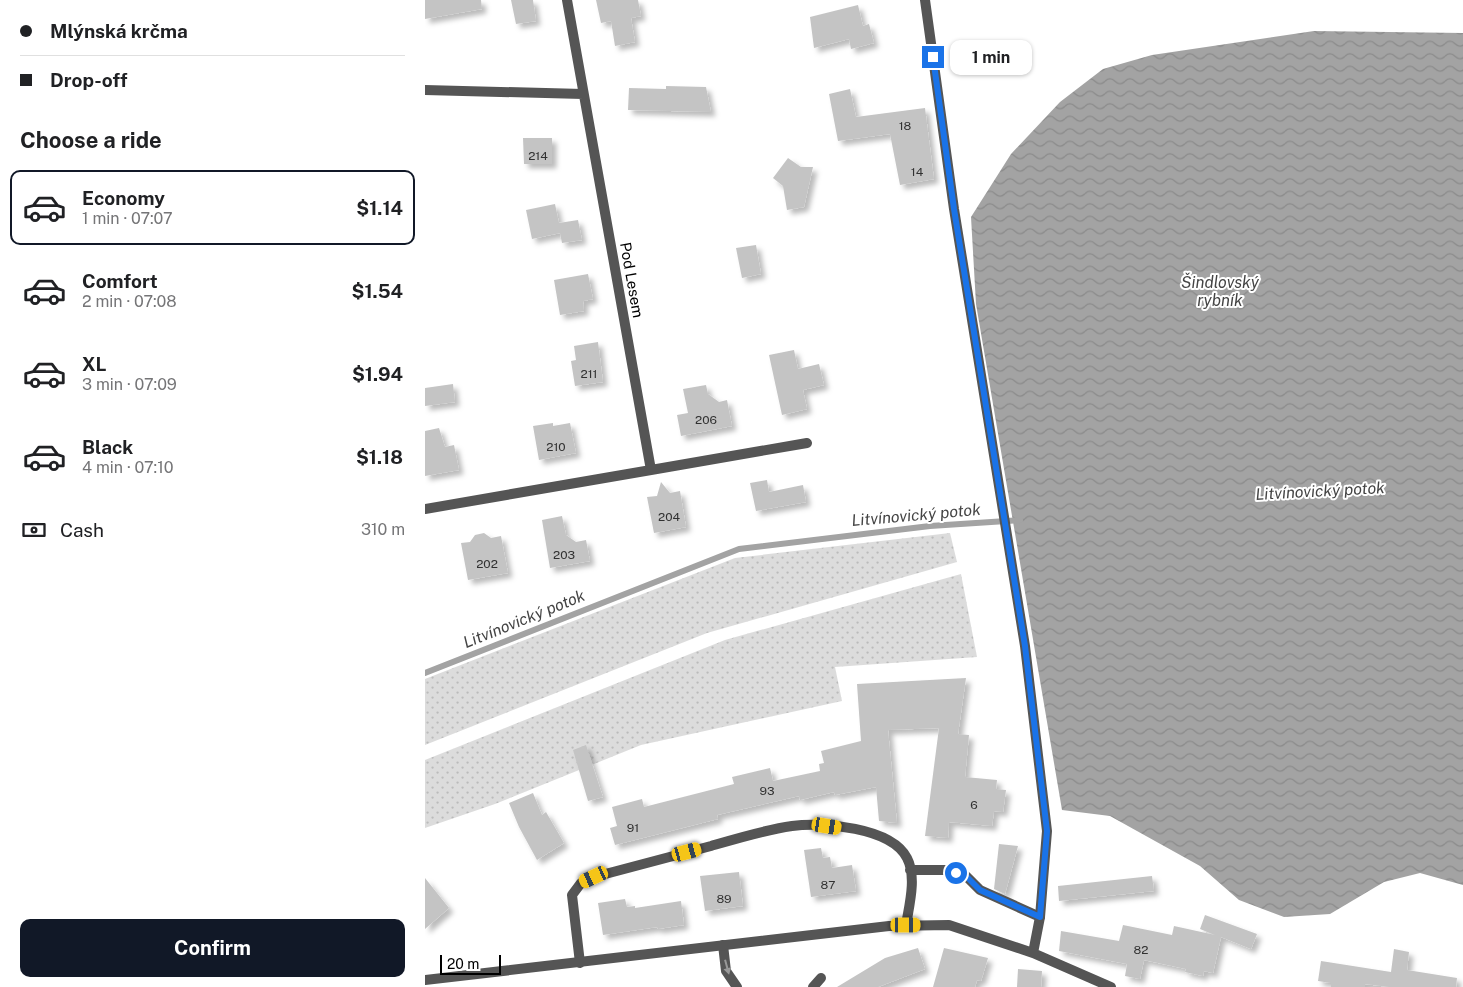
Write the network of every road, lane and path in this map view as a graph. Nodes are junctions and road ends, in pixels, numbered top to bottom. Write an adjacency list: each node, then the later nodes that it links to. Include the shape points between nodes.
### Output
1 (567, 0): 4 (street, Pod Lesem)
2 (925, 0): 9 (street, via 954,209 1025,646 1047,831)
3 (425, 90): 4 (street)
4 (583, 94): 6 (street, Pod Lesem)
5 (807, 443): 6 (street)
6 (651, 470): 7 (street)
7 (425, 509)
8 (910, 870): 9 (street, via 946,870 966,876 980,890); 10 (street, via 912,879); 13 (street, via 907,858 883,836 827,826 794,826 594,877 581,883 572,895)
9 (1040, 917): 12 (street)
10 (906, 925): 11 (street); 12 (street, via 949,925)
11 (723, 945): 13 (street); 16 (street, one-way to 16, via 726,971)
12 (1033, 953): 18 (street)
13 (580, 963): 15 (street)
14 (821, 978): 17 (street)
15 (425, 980)
16 (737, 987)
17 (813, 987)
18 (1111, 987)

